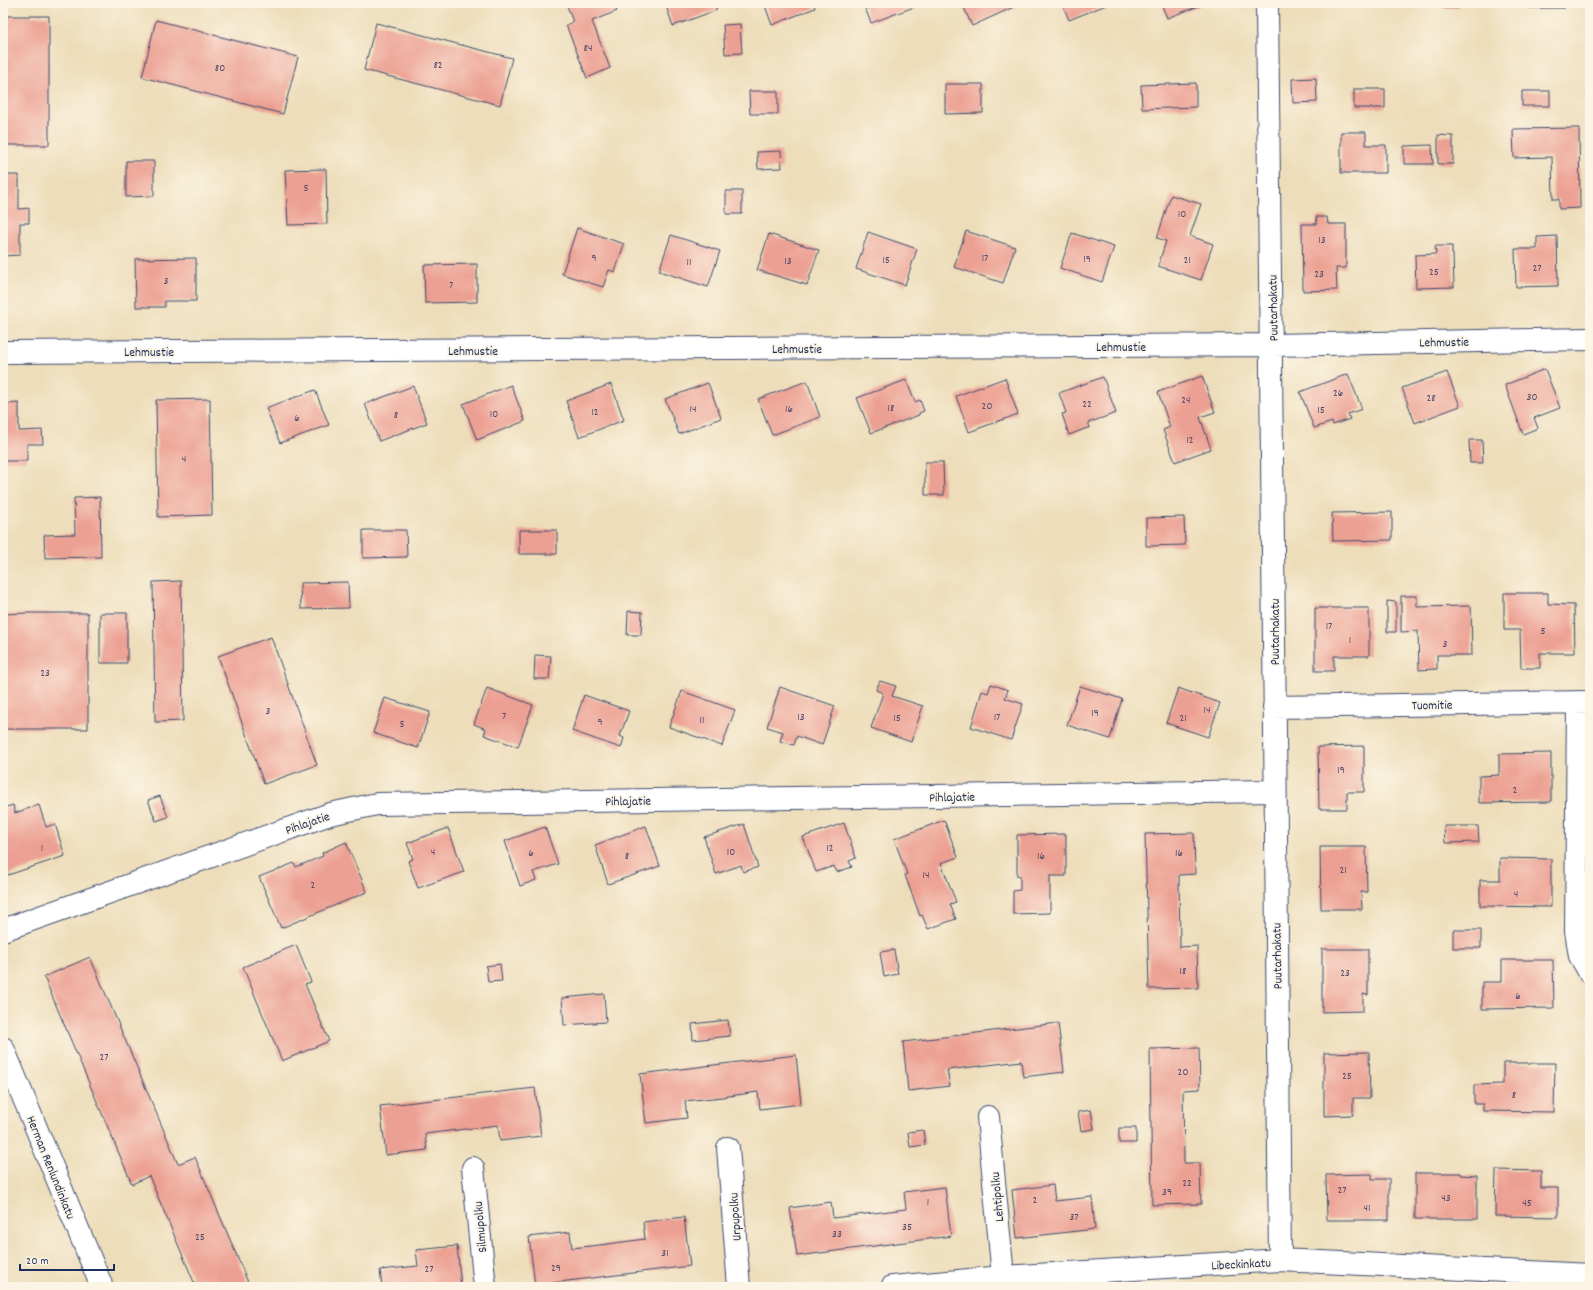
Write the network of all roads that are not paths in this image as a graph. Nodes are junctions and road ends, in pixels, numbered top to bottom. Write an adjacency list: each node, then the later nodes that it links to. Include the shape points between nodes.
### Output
1 (1267, 3): 3 (street, Puutarhakatu)
2 (1590, 338): 3 (street, Lehmustie)
3 (1272, 345): 4 (street, Lehmustie); 6 (street, Puutarhakatu)
4 (3, 352)
5 (1584, 702): 6 (street, Tuomitie); 9 (street, via 1576,931 1580,956)
6 (1274, 706): 7 (street, Puutarhakatu)
7 (1274, 791): 8 (street, Pihlajatie, via 377,804 330,814); 14 (street, Puutarhakatu)
8 (3, 930)
9 (1590, 973)
10 (3, 1048): 17 (street, Herman Renlundinkatu)
11 (988, 1117): 16 (street, Lehtipolku)
12 (728, 1148): 19 (street, Urpupolku)
13 (473, 1168): 18 (street, Silmupolku)
14 (1280, 1260): 15 (street, Libeckinkatu); 16 (street, Libeckinkatu)
15 (1590, 1275)
16 (1003, 1277): 20 (street, Libeckinkatu)
17 (102, 1287)
18 (485, 1287)
19 (739, 1287)
20 (892, 1287)

